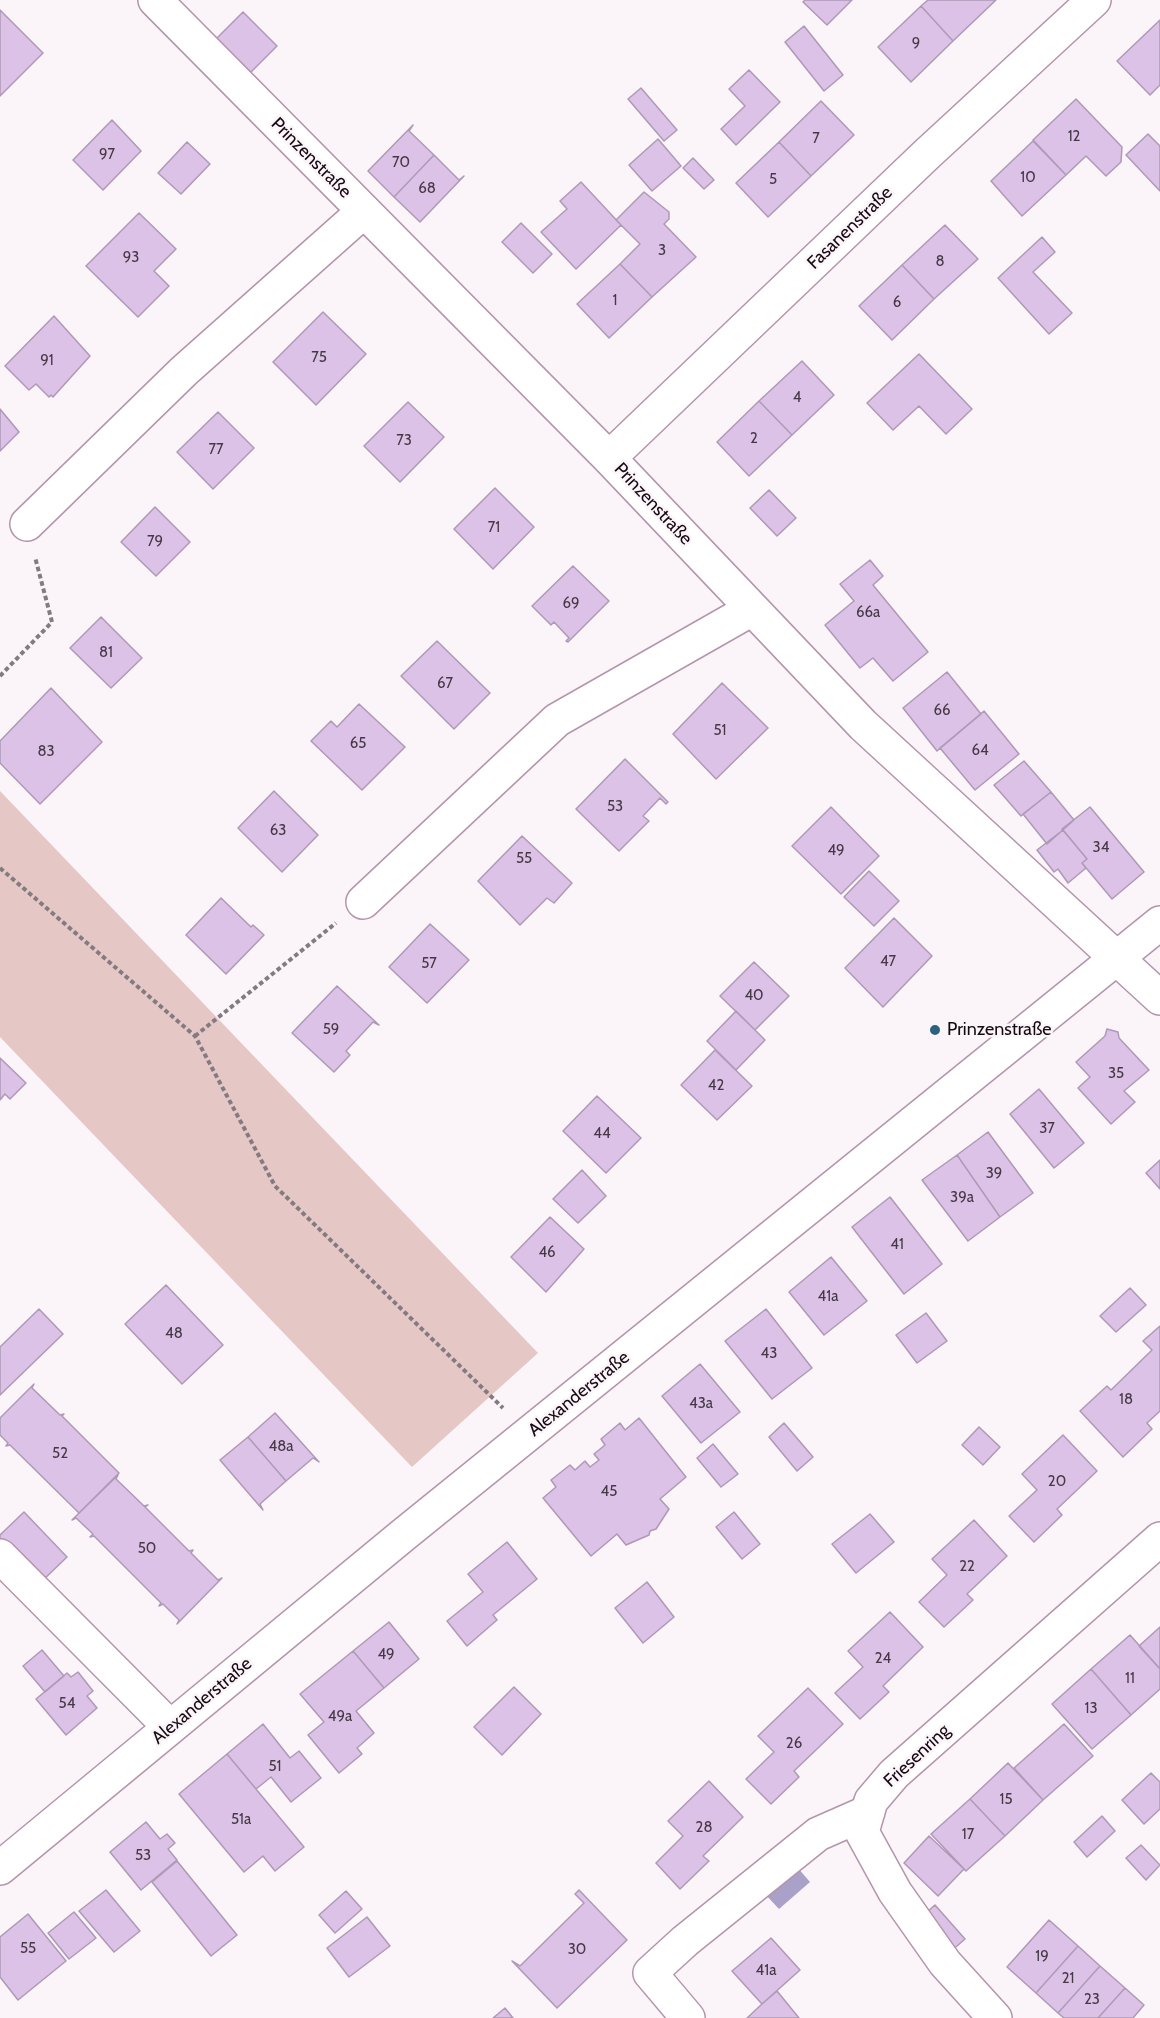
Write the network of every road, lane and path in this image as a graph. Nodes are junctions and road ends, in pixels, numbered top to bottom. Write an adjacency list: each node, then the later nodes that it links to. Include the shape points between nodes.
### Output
1 (155, 0): 3 (street, Prinzenstraße)
2 (1094, 0): 4 (street, Fasanenstraße)
3 (364, 211): 4 (street, Prinzenstraße); 5 (street, via 184,372)
4 (609, 458): 6 (street, Prinzenstraße)
5 (27, 524): 7 (path, via 52,622)
6 (752, 609): 9 (street, via 557,720); 11 (street, Prinzenstraße, via 863,725)
7 (0, 675)
8 (0, 868): 13 (path)
9 (363, 902): 13 (path)
10 (1160, 923): 11 (street, Alexanderstraße)
11 (1119, 957): 12 (street, Prinzenstraße); 14 (street, Alexanderstraße)
12 (1160, 998)
13 (195, 1036): 14 (path, via 275,1186)
14 (530, 1434): 17 (street, Alexanderstraße)
15 (1160, 1539): 18 (street, Friesenring, via 894,1774)
16 (0, 1556): 17 (street)
17 (170, 1727): 19 (street, Alexanderstraße)
18 (868, 1812): 20 (street, via 818,1834 650,1972); 21 (street, Friesenring, via 862,1832 895,1892 945,1963)
19 (0, 1868)
20 (688, 2018)
21 (995, 2018)

